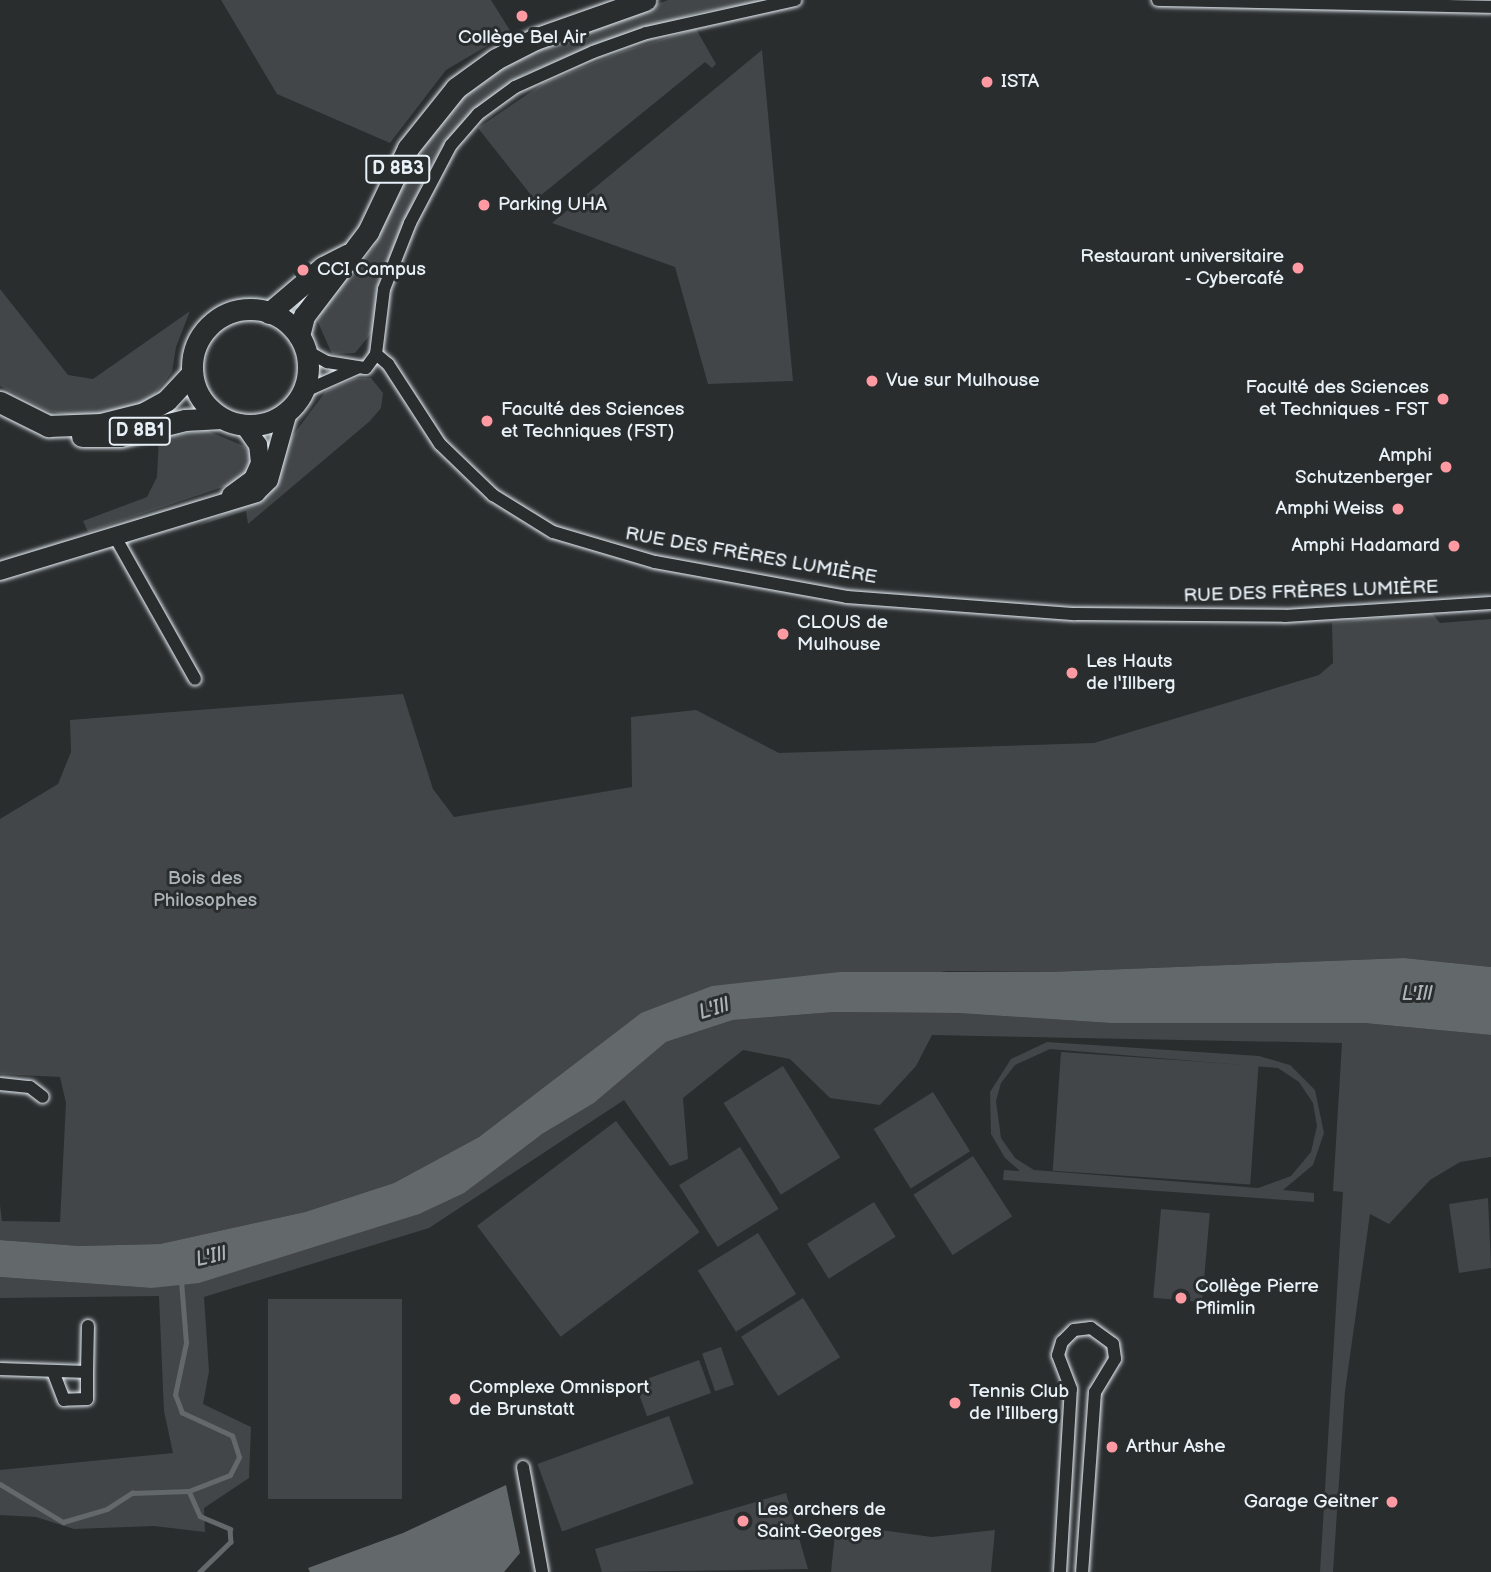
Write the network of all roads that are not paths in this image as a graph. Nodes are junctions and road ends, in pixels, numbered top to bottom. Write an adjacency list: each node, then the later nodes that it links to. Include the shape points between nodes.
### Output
1 (795, 0): 8 (street, via 646,33 539,74 493,102 461,131 431,180 388,274)
2 (1158, 0): 4 (street)
3 (638, 2): 5 (main road, D 8B3, via 514,49 456,88 408,148 368,232)
4 (1491, 7)
5 (349, 254): 6 (main road, D 8B3, via 323,267); 7 (main road, D 8B3, via 304,316)
6 (269, 313): 7 (main road); 10 (main road, via 246,310 217,319 196,345)
7 (302, 343): 9 (street, via 327,362); 11 (main road)
8 (376, 354): 9 (street); 20 (street, RUE DES FRÈRES LUMIÈRE, via 388,364 440,444 493,495 553,532 641,558 847,597 1075,614 1285,616)
9 (362, 368): 11 (street)
10 (192, 373): 14 (main road, via 202,398); 16 (main road, D 8B1, via 167,400 144,413)
11 (303, 392): 13 (main road)
12 (0, 402): 16 (main road, D 8B1, via 32,421)
13 (288, 412): 15 (main road, via 267,423); 17 (main road, via 275,463 263,488)
14 (220, 418): 15 (main road); 16 (main road, D 8B1, via 96,439)
15 (244, 425): 17 (main road, via 258,445 258,472 242,489)
16 (61, 428)
17 (207, 506): 18 (main road)
18 (106, 537): 19 (main road); 21 (street)
19 (0, 571)
20 (1491, 603)
21 (195, 679)
22 (0, 1084): 23 (street, via 30,1087)
23 (43, 1097)
24 (88, 1326): 27 (street)
25 (0, 1369): 26 (street)
26 (53, 1372): 27 (street); 27 (street, via 64,1400 87,1399)
27 (87, 1372)
28 (523, 1467): 29 (street)
29 (541, 1572)
30 (1060, 1572): 31 (street, via 1071,1389 1058,1355 1062,1342 1074,1330 1091,1328 1113,1344 1115,1359 1095,1392)
31 (1082, 1572)

